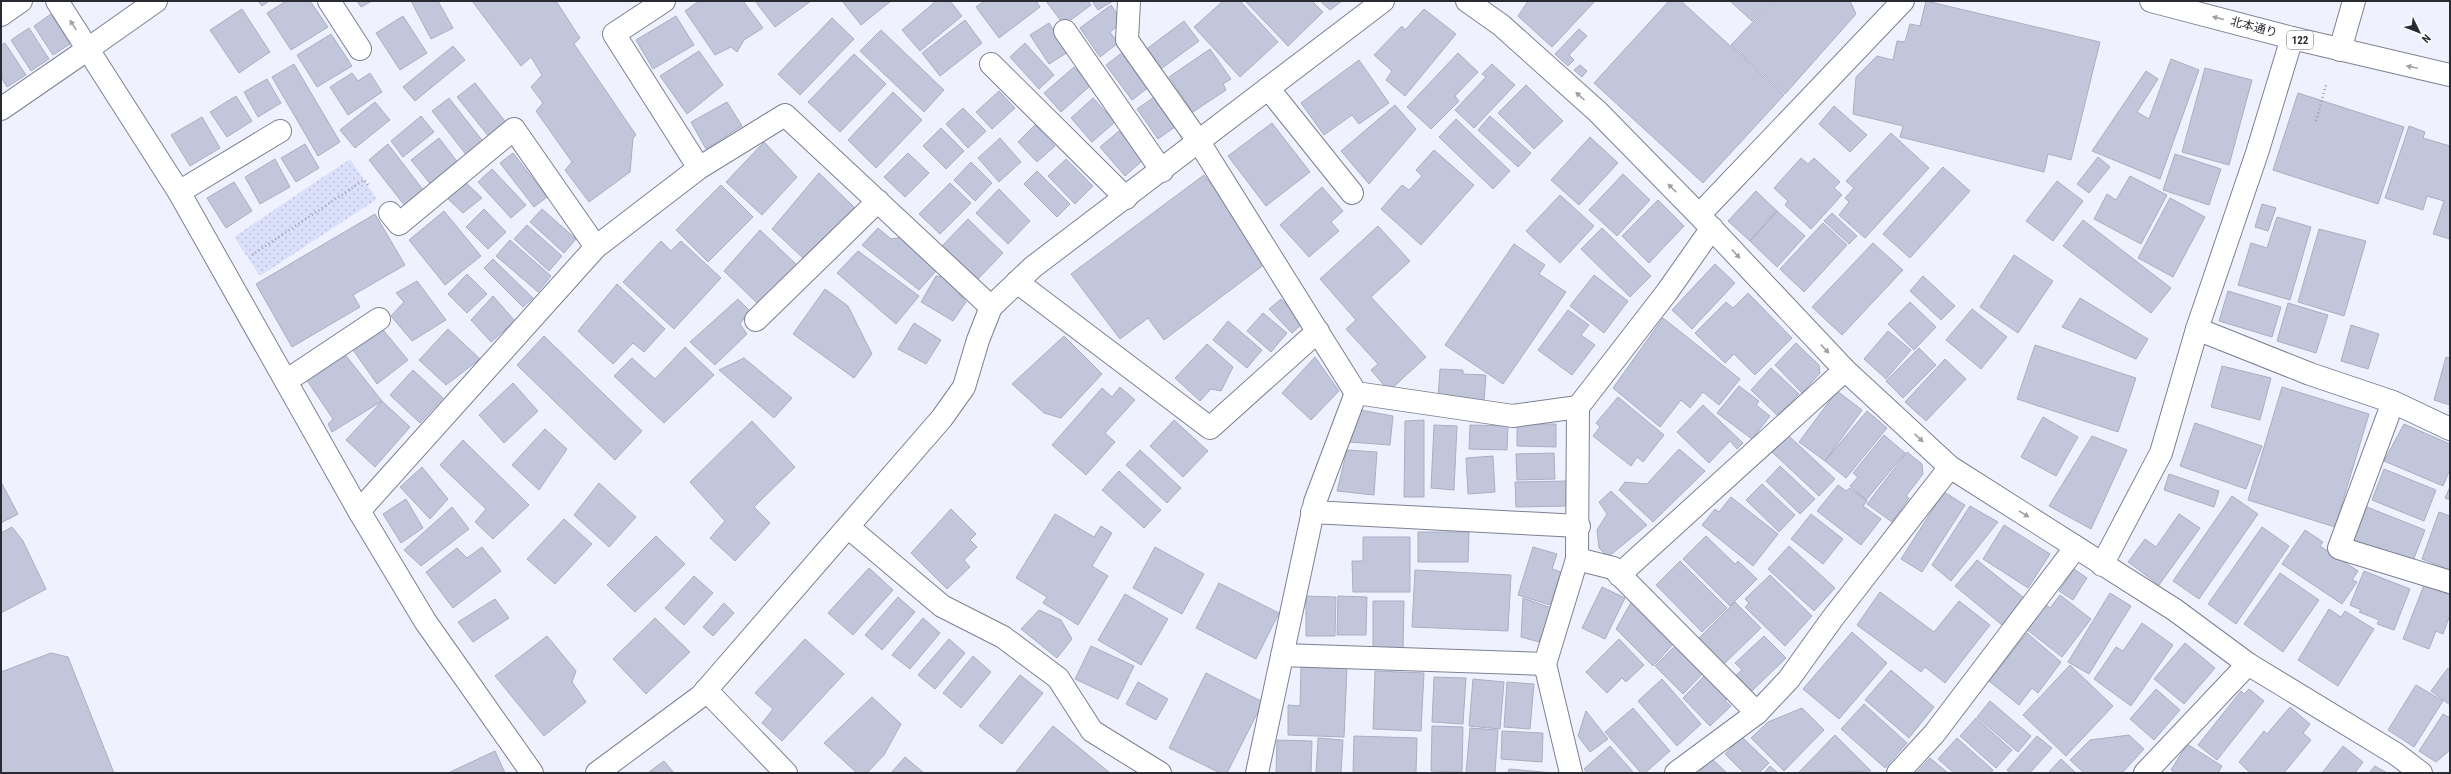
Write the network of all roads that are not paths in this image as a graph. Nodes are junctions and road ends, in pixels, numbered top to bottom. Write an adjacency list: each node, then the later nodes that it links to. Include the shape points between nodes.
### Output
1 (21, 1): 12 (main road)
2 (57, 1): 15 (main road, one-way to 2)
3 (156, 1): 15 (main road)
4 (329, 1): 16 (main road)
5 (664, 1): 24 (main road, via 614,34)
6 (1129, 1): 23 (main road, via 1127,40)
7 (1383, 1): 20 (main road)
8 (1467, 1): 31 (main road, one-way to 8, via 1598,112 1501,25)
9 (1903, 1): 31 (main road)
10 (2151, 1): 14 (main road, 北本通り / 122, one-way to 10)
11 (2354, 1): 17 (main road)
12 (1, 15)
13 (1065, 31): 25 (main road)
14 (2292, 38): 17 (main road, 北本通り / 122); 37 (main road, via 2257,153)
15 (88, 49): 21 (main road); 26 (main road)
16 (360, 49)
17 (2340, 50): 19 (main road, 北本通り / 122, one-way to 17)
18 (991, 64): 28 (main road)
19 (2450, 75)
20 (1268, 88): 23 (main road); 27 (main road)
21 (1, 109)
22 (280, 131): 26 (main road)
23 (1199, 142): 25 (main road); 38 (main road)
24 (699, 168): 29 (main road, via 785,115); 32 (main road)
25 (1162, 171): 28 (main road)
26 (179, 192): 40 (main road)
27 (1352, 194)
28 (1126, 198): 33 (main road, via 1033,267)
29 (878, 201): 34 (main road); 36 (main road)
30 (390, 213): 32 (main road, via 399,224 514,129)
31 (1706, 222): 39 (main road, one-way to 39); 43 (main road, via 1667,292)
32 (596, 247): 46 (main road)
33 (1017, 282): 34 (main road); 38 (main road, via 1210,428)
34 (991, 307): 49 (main road, via 964,387 942,418)
35 (379, 318): 40 (main road)
36 (756, 320)
37 (2196, 329): 42 (main road, via 2310,374); 52 (main road, via 2161,453)
38 (1318, 331): 41 (main road)
39 (1845, 370): 45 (main road, one-way to 45); 53 (main road)
40 (286, 381): 46 (main road)
41 (1356, 393): 43 (main road, via 1513,416); 47 (main road)
42 (2392, 402): 44 (main road); 54 (main road, via 2339,548)
43 (1578, 408): 48 (main road)
44 (2450, 429)
45 (1950, 467): 50 (main road, one-way to 50); 59 (main road, via 1832,619 1790,679)
46 (360, 511): 60 (main road, via 425,621)
47 (1312, 512): 48 (main road); 55 (main road)
48 (1579, 526): 51 (main road)
49 (848, 527): 58 (main road); 63 (main road, via 942,606 1003,637 1058,678 1092,731)
50 (2076, 547): 52 (main road); 67 (main road, via 1934,734)
51 (1577, 559): 53 (main road, via 1612,568); 56 (main road)
52 (2102, 565): 57 (main road, via 2175,610)
53 (1620, 575): 59 (main road)
54 (2450, 582)
55 (1282, 655): 56 (main road); 64 (main road)
56 (1545, 664): 65 (main road)
57 (2248, 664): 68 (main road); 69 (main road, via 2396,754)
58 (706, 690): 61 (main road); 62 (main road)
59 (1757, 713): 66 (main road)
60 (532, 773)
61 (597, 773)
62 (785, 773)
63 (1160, 773)
64 (1257, 773)
65 (1571, 773)
66 (1676, 773)
67 (1898, 773)
68 (2145, 773)
69 (2421, 773)

